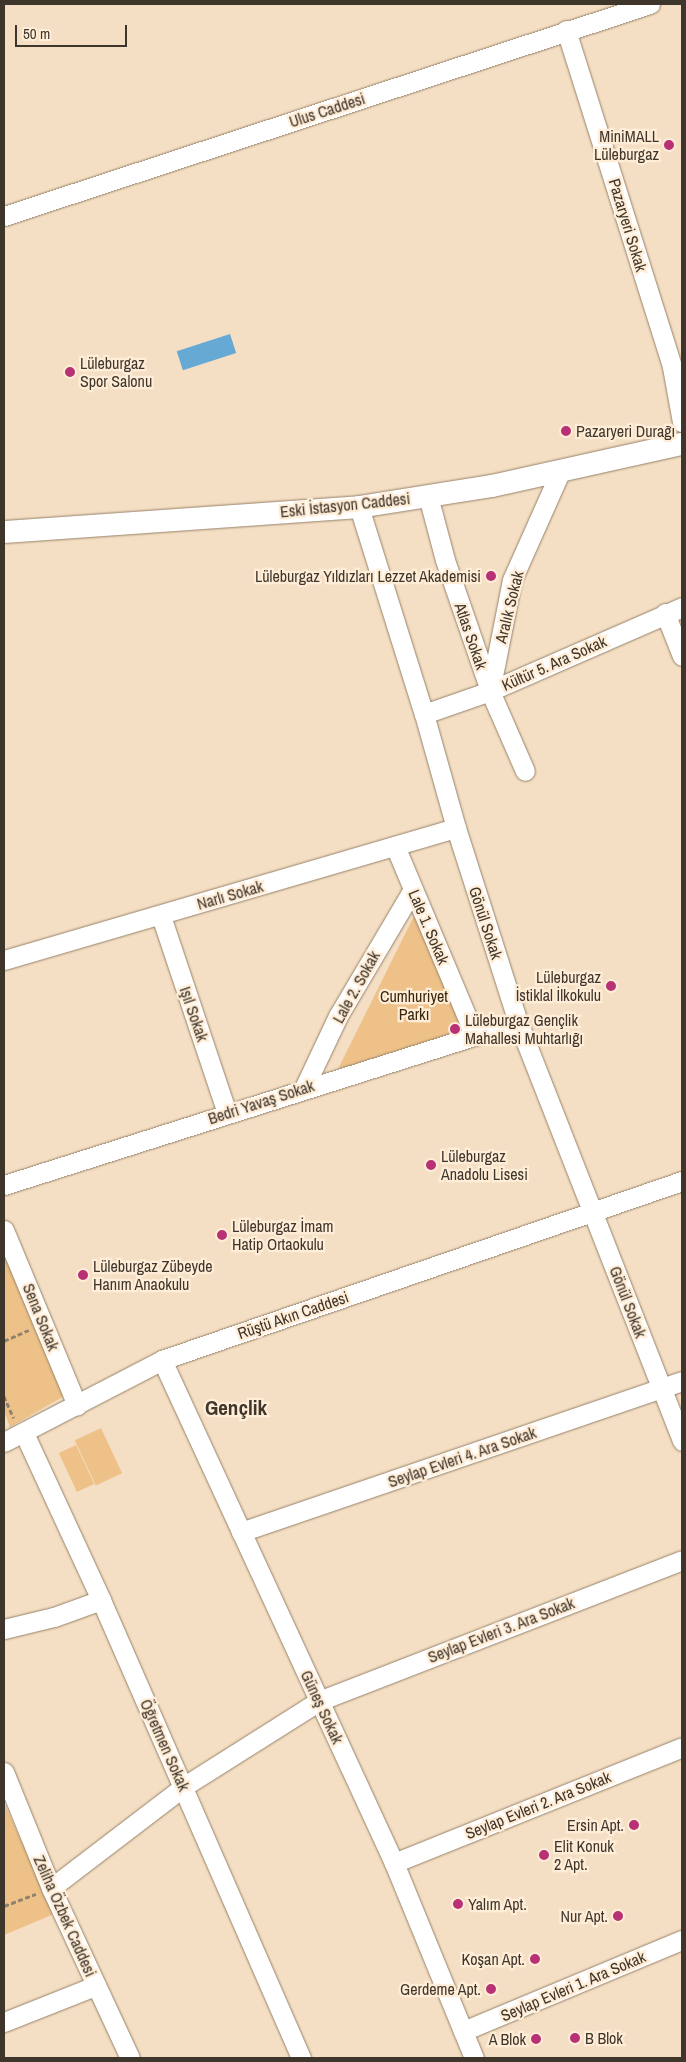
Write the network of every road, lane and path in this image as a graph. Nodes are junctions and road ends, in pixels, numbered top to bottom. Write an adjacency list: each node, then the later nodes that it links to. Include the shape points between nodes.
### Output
1 (650, 4): 2 (street, Ulus Caddesi)
2 (566, 30): 3 (street, Ulus Caddesi); 4 (street, Pazaryeri Sokak, via 672,367)
3 (4, 216)
4 (682, 422)
5 (682, 444): 6 (main road, Eski İstasyon Caddesi)
6 (560, 472): 7 (main road, Eski İstasyon Caddesi); 12 (street, Aralık Sokak, via 512,580)
7 (428, 496): 8 (main road, Eski İstasyon Caddesi); 12 (street, Atlas Sokak, via 445,560)
8 (359, 507): 9 (main road, Eski İstasyon Caddesi); 13 (street, Gönül Sokak)
9 (4, 532)
10 (674, 610): 11 (street); 12 (street, Kültür 5. Ara Sokak)
11 (682, 656)
12 (490, 691): 13 (street, Kültür 5. Ara Sokak); 14 (street, Atlas Sokak)
13 (424, 714): 15 (street, Gönül Sokak)
14 (525, 771)
15 (456, 828): 16 (street, Narlı Sokak); 20 (street, Gönül Sokak)
16 (394, 846): 17 (street, Lale 1. Sokak); 18 (street, Narlı Sokak)
17 (413, 889): 21 (street, Lale 1. Sokak); 22 (street, Lale 2. Sokak, via 338,1016)
18 (161, 916): 19 (street, Narlı Sokak); 23 (street, Işıl Sokak)
19 (4, 960)
20 (518, 1022): 21 (street, Bedri Yavaş Sokak); 26 (street, Gönül Sokak)
21 (474, 1036): 22 (street, Bedri Yavaş Sokak)
22 (304, 1088): 23 (street, Bedri Yavaş Sokak)
23 (227, 1113): 25 (street, Bedri Yavaş Sokak)
24 (682, 1180): 26 (street, Rüştü Akın Caddesi)
25 (4, 1185)
26 (594, 1212): 31 (street, Rüştü Akın Caddesi); 33 (street, Gönül Sokak)
27 (4, 1230): 28 (street, Sena Sokak)
28 (33, 1325): 29 (path); 30 (path); 35 (street, Sena Sokak)
29 (33, 1338)
30 (4, 1341)
31 (162, 1360): 35 (street, Rüştü Akın Caddesi); 39 (street, Güneş Sokak)
32 (682, 1381): 33 (street, Seylap Evleri 4. Ara Sokak)
33 (662, 1389): 37 (street, Gönül Sokak); 39 (street, Seylap Evleri 4. Ara Sokak)
34 (4, 1396): 36 (path, via 13,1419)
35 (77, 1405): 36 (street, Rüştü Akın Caddesi)
36 (23, 1423): 38 (street, Rüştü Akın Caddesi); 41 (street, Öğretmen Sokak)
37 (682, 1441)
38 (4, 1442)
39 (241, 1532): 43 (street, Güneş Sokak)
40 (682, 1560): 43 (street, Seylap Evleri 3. Ara Sokak)
41 (101, 1600): 42 (street, via 54,1617); 46 (street, Öğretmen Sokak)
42 (4, 1629)
43 (319, 1701): 46 (street, Seylap Evleri 3. Ara Sokak); 47 (street, Güneş Sokak)
44 (682, 1747): 47 (street, Seylap Evleri 2. Ara Sokak)
45 (4, 1772): 48 (street, Zeliha Özbek Caddesi)
46 (183, 1787): 48 (street, Seylap Evleri 3. Ara Sokak); 55 (street, Öğretmen Sokak)
47 (394, 1863): 53 (street, Güneş Sokak)
48 (52, 1888): 49 (path); 51 (street, Zeliha Özbek Caddesi)
49 (4, 1906)
50 (682, 1940): 53 (street, Seylap Evleri 1. Ara Sokak)
51 (96, 1986): 52 (street); 54 (street, Zeliha Özbek Caddesi)
52 (4, 2022)
53 (463, 2032): 56 (street, Güneş Sokak)
54 (130, 2058)
55 (302, 2058)
56 (474, 2058)

